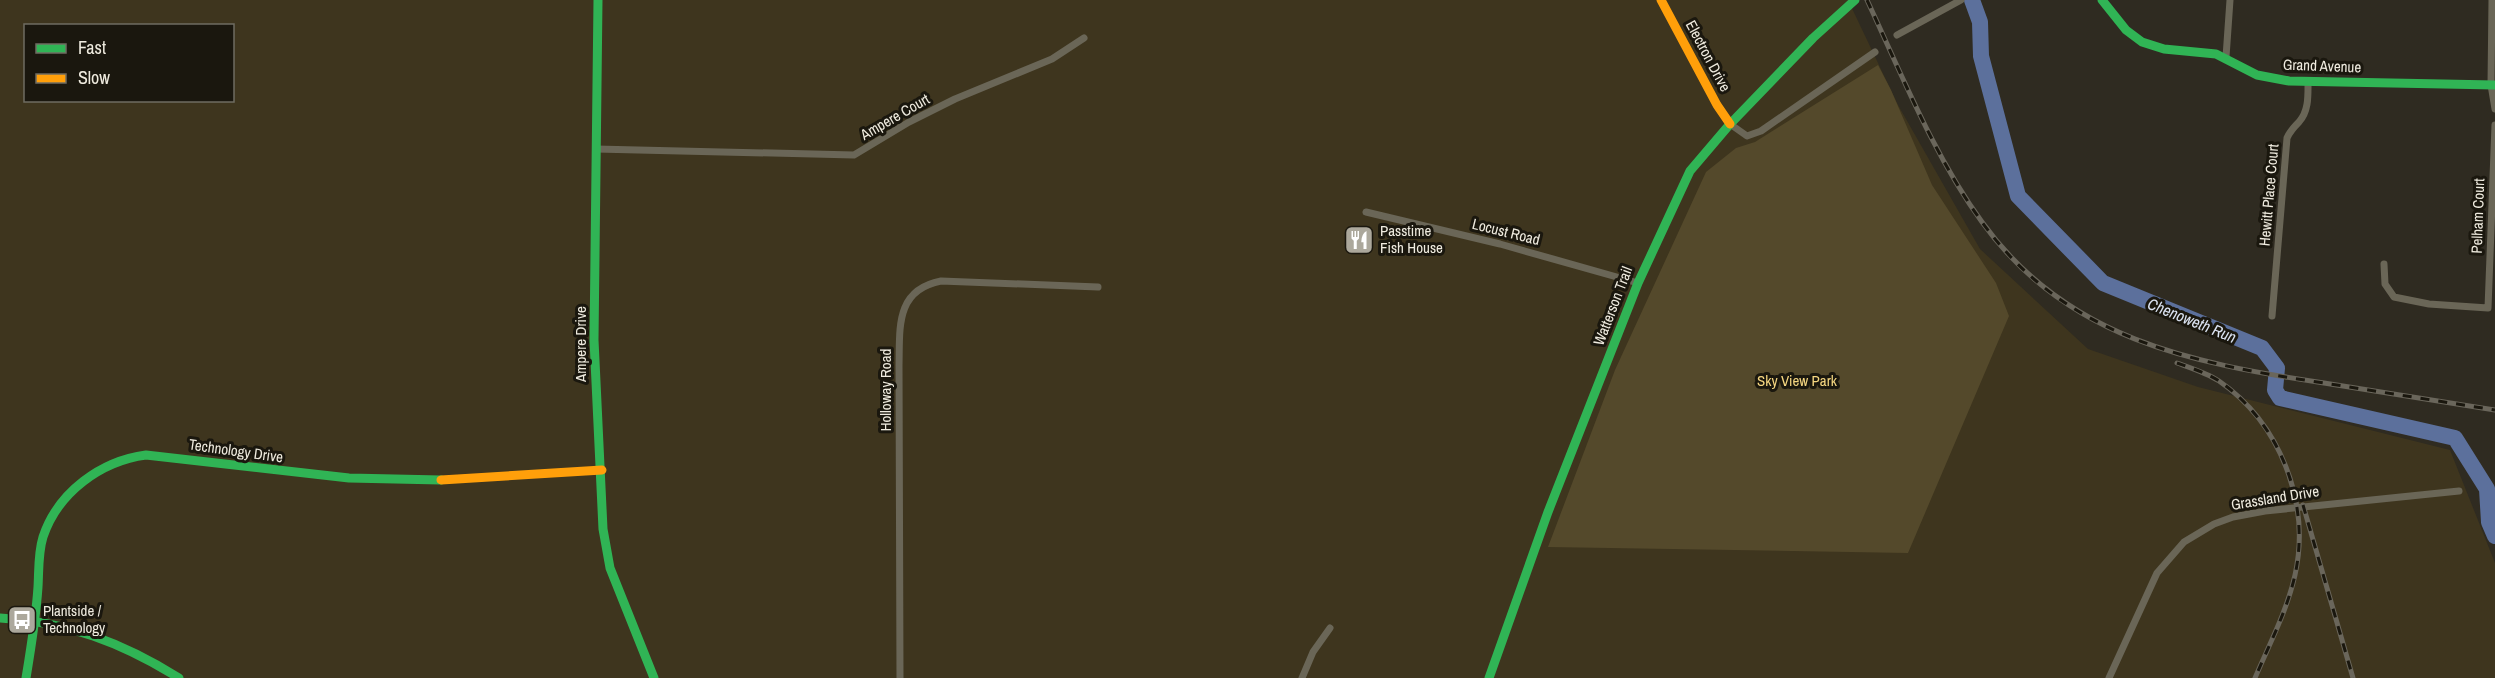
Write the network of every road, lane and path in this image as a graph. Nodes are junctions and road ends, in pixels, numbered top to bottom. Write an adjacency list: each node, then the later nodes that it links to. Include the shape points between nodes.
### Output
1 (598, 0): 17 (street, Ampere Drive)
2 (1661, 0): 15 (street, Electron Drive)
3 (1855, 0): 15 (street, Watterson Trail)
4 (2102, 0): 11 (street, Grand Avenue, via 2141,43)
5 (2230, 0): 11 (street)
6 (2492, 0): 13 (street)
7 (1960, 1): 8 (street)
8 (1897, 35)
9 (1084, 38): 17 (street, Ampere Court, via 1052,59 909,122 854,155)
10 (1875, 52): 15 (street, via 1761,131 1747,136)
11 (2226, 57): 12 (street, Grand Avenue, via 2267,78)
12 (2308, 82): 13 (street, Grand Avenue); 22 (street, Hewitt Place Court, via 2304,115 2288,138)
13 (2493, 85): 14 (street)
14 (2495, 110)
15 (1730, 124): 20 (street, Watterson Trail, via 1690,171)
16 (2495, 125): 19 (street, Pelham Court, via 2488,308 2394,297 2386,288)
17 (597, 149): 23 (street, Ampere Drive, via 594,340)
18 (1366, 213): 20 (street, Locust Road, via 1500,244)
19 (2384, 264)
20 (1638, 284): 33 (street, Watterson Trail, via 1548,512)
21 (1098, 287): 31 (street, Holloway Road, via 940,281 922,287 907,301 901,319 899,365)
22 (2271, 316)
23 (602, 470): 26 (street, Technology Drive, via 378,480 131,456 80,483 52,519 44,533); 30 (street, Ampere Drive, via 603,529 610,568)
24 (2459, 491): 34 (street, Grassland Drive, via 2257,512 2214,524 2184,542 2157,573)
25 (0, 618): 26 (street)
26 (34, 621): 28 (street, Technology Drive); 29 (street, via 106,640)
27 (1330, 627): 32 (street)
28 (27, 678)
29 (179, 678)
30 (654, 678)
31 (900, 678)
32 (1302, 678)
33 (1489, 678)
34 (2109, 678)

